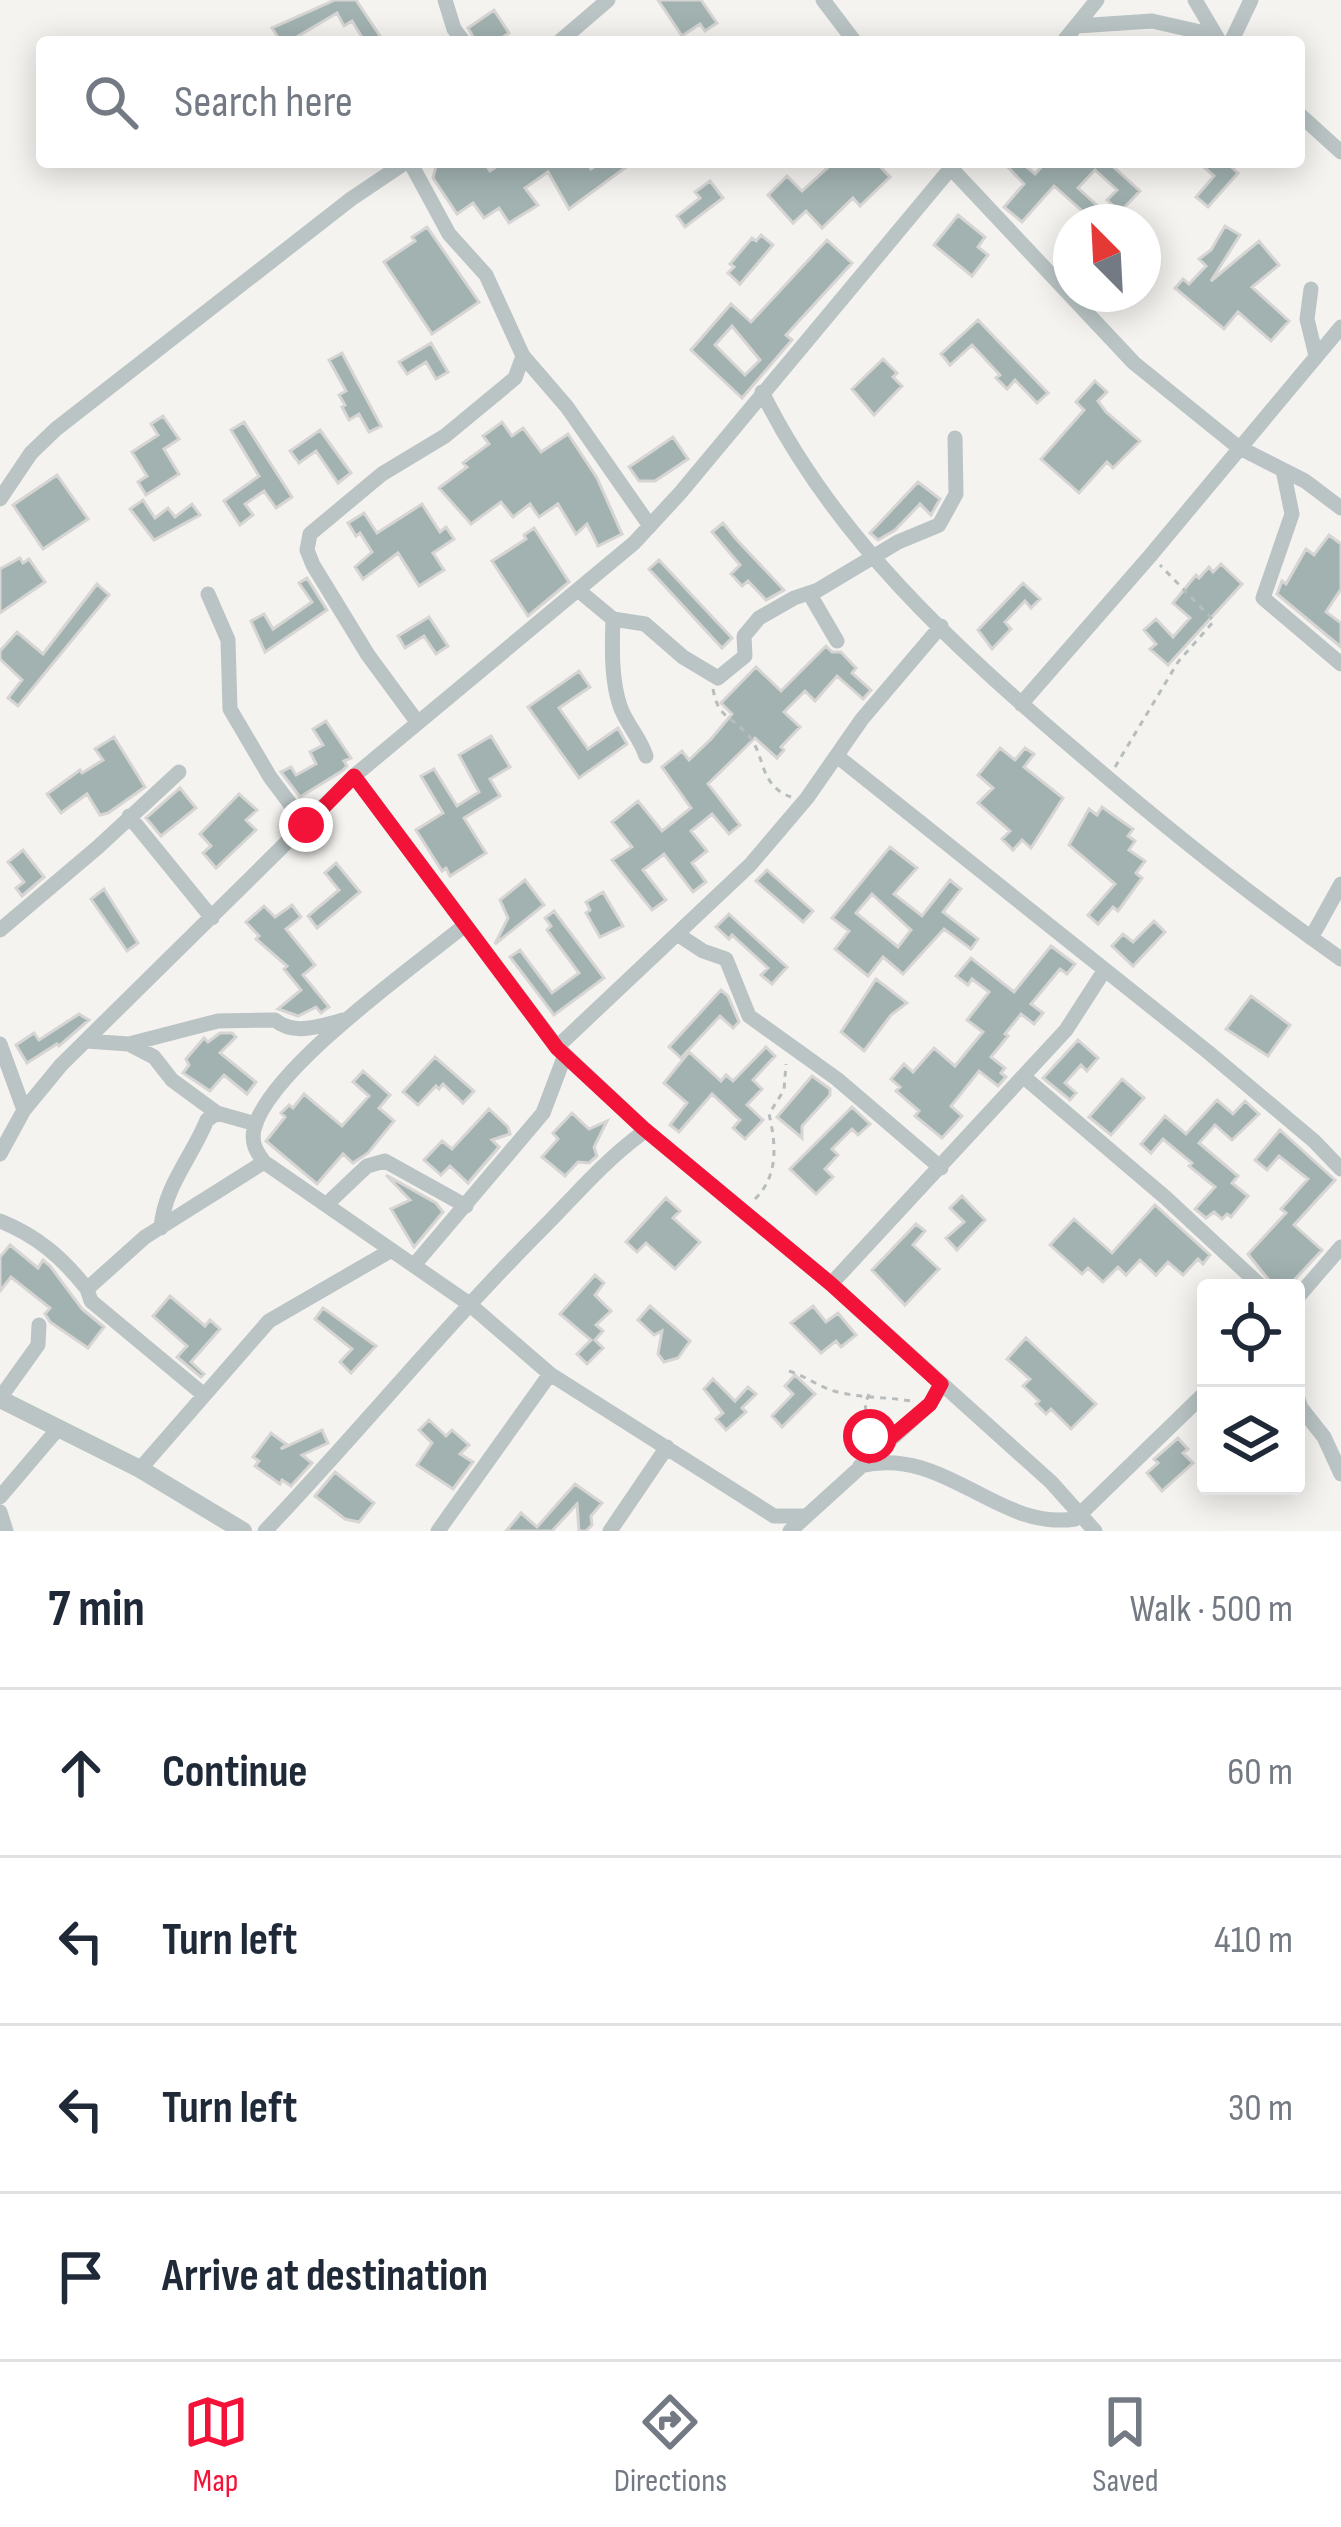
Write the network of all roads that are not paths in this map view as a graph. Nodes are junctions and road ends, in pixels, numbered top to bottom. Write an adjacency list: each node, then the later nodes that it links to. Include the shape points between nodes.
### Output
1 (445, 0): 8 (street)
2 (608, 0): 9 (street)
3 (823, 0): 10 (street)
4 (1097, 0): 7 (street)
5 (1196, 0): 13 (street)
6 (1251, 0): 14 (street)
7 (1077, 26): 11 (street); 12 (street, via 1152,21)
8 (459, 36)
9 (566, 36)
10 (850, 36)
11 (1068, 36)
12 (1207, 36)
13 (1219, 36)
14 (1225, 36)
15 (1305, 119): 16 (street)
16 (1341, 152)
17 (399, 168): 29 (street, via 56,430)
18 (411, 168): 23 (street, via 449,234 486,275)
19 (947, 168): 25 (street)
20 (954, 168): 27 (street, via 1134,363)
21 (1311, 289): 24 (street, via 1307,320)
22 (1341, 327): 24 (street)
23 (523, 356): 31 (street); 41 (street, via 498,393 310,533 313,565)
24 (1316, 356): 27 (street)
25 (762, 392): 31 (street); 32 (street, via 817,490)
26 (955, 438): 32 (street, via 956,494 939,525)
27 (1238, 447): 28 (street); 40 (street)
28 (1283, 470): 30 (street); 39 (street, via 1292,514 1263,598)
29 (0, 499)
30 (1341, 508)
31 (650, 526): 33 (street)
32 (874, 559): 34 (street); 37 (street)
33 (578, 590): 36 (street); 41 (street)
34 (809, 593): 36 (street, via 759,618 744,636 745,656 718,678 645,624); 38 (street)
35 (208, 594): 47 (street, via 228,640 230,709)
36 (613, 619): 42 (street, via 621,710)
37 (941, 626): 40 (street); 43 (street)
38 (836, 641)
39 (1341, 664)
40 (1021, 704): 53 (street, via 1174,836)
41 (418, 723): 45 (street)
42 (646, 756)
43 (837, 756): 52 (street, via 750,865); 55 (street)
44 (179, 772): 46 (street)
45 (354, 776): 47 (street); 50 (street)
46 (129, 816): 49 (street); 51 (street)
47 (306, 825): 49 (street)
48 (1341, 884): 53 (street)
49 (212, 918): 57 (street)
50 (465, 925): 56 (street); 60 (street)
51 (0, 930)
52 (677, 934): 60 (street); 68 (street, via 726,959 749,1016)
53 (1311, 938): 54 (street)
54 (1341, 959)
55 (1104, 970): 61 (street); 69 (street)
56 (351, 1017): 58 (street, via 312,1029 275,1020 218,1022); 64 (street, via 312,1049)
57 (86, 1042): 58 (street); 62 (street)
58 (129, 1043): 63 (street)
59 (0, 1044): 62 (street)
60 (561, 1052): 65 (street); 71 (street, via 543,1113)
61 (1024, 1077): 68 (street); 77 (street)
62 (24, 1110): 66 (street)
63 (217, 1113): 64 (street); 73 (street, via 171,1186)
64 (256, 1124): 67 (street, via 254,1148)
65 (643, 1128): 78 (street); 81 (street)
66 (0, 1154)
67 (264, 1162): 70 (street); 73 (street)
68 (941, 1168): 78 (street)
69 (1341, 1169)
70 (328, 1203): 71 (street, via 367,1166 385,1161); 75 (street)
71 (466, 1206): 76 (street)
72 (0, 1221): 79 (street, via 28,1232)
73 (161, 1228): 79 (street)
74 (1341, 1247): 80 (street)
75 (390, 1251): 76 (street); 85 (street, via 269,1321)
76 (415, 1264): 81 (street)
77 (1253, 1279)
78 (831, 1284): 84 (street)
79 (87, 1288): 85 (street, via 91,1301)
80 (1305, 1289)
81 (468, 1303): 83 (street); 100 (street)
82 (39, 1325): 86 (street, via 38,1345)
83 (550, 1373): 90 (street); 101 (street)
84 (941, 1384): 91 (street, via 930,1404); 96 (street)
85 (205, 1395): 92 (street)
86 (0, 1399): 89 (street)
87 (1197, 1401): 96 (street)
88 (1305, 1409): 93 (street)
89 (56, 1430): 92 (street); 94 (street)
90 (667, 1447): 97 (street, via 774,1516); 102 (street)
91 (865, 1461): 96 (street, via 924,1469 1035,1522); 97 (street)
92 (140, 1469): 99 (street)
93 (1341, 1474)
94 (0, 1497)
95 (0, 1512): 98 (street)
96 (1078, 1514): 104 (street)
97 (804, 1516): 103 (street)
98 (6, 1531)
99 (241, 1531)
100 (266, 1531)
101 (438, 1531)
102 (610, 1531)
103 (790, 1531)
104 (1095, 1531)

